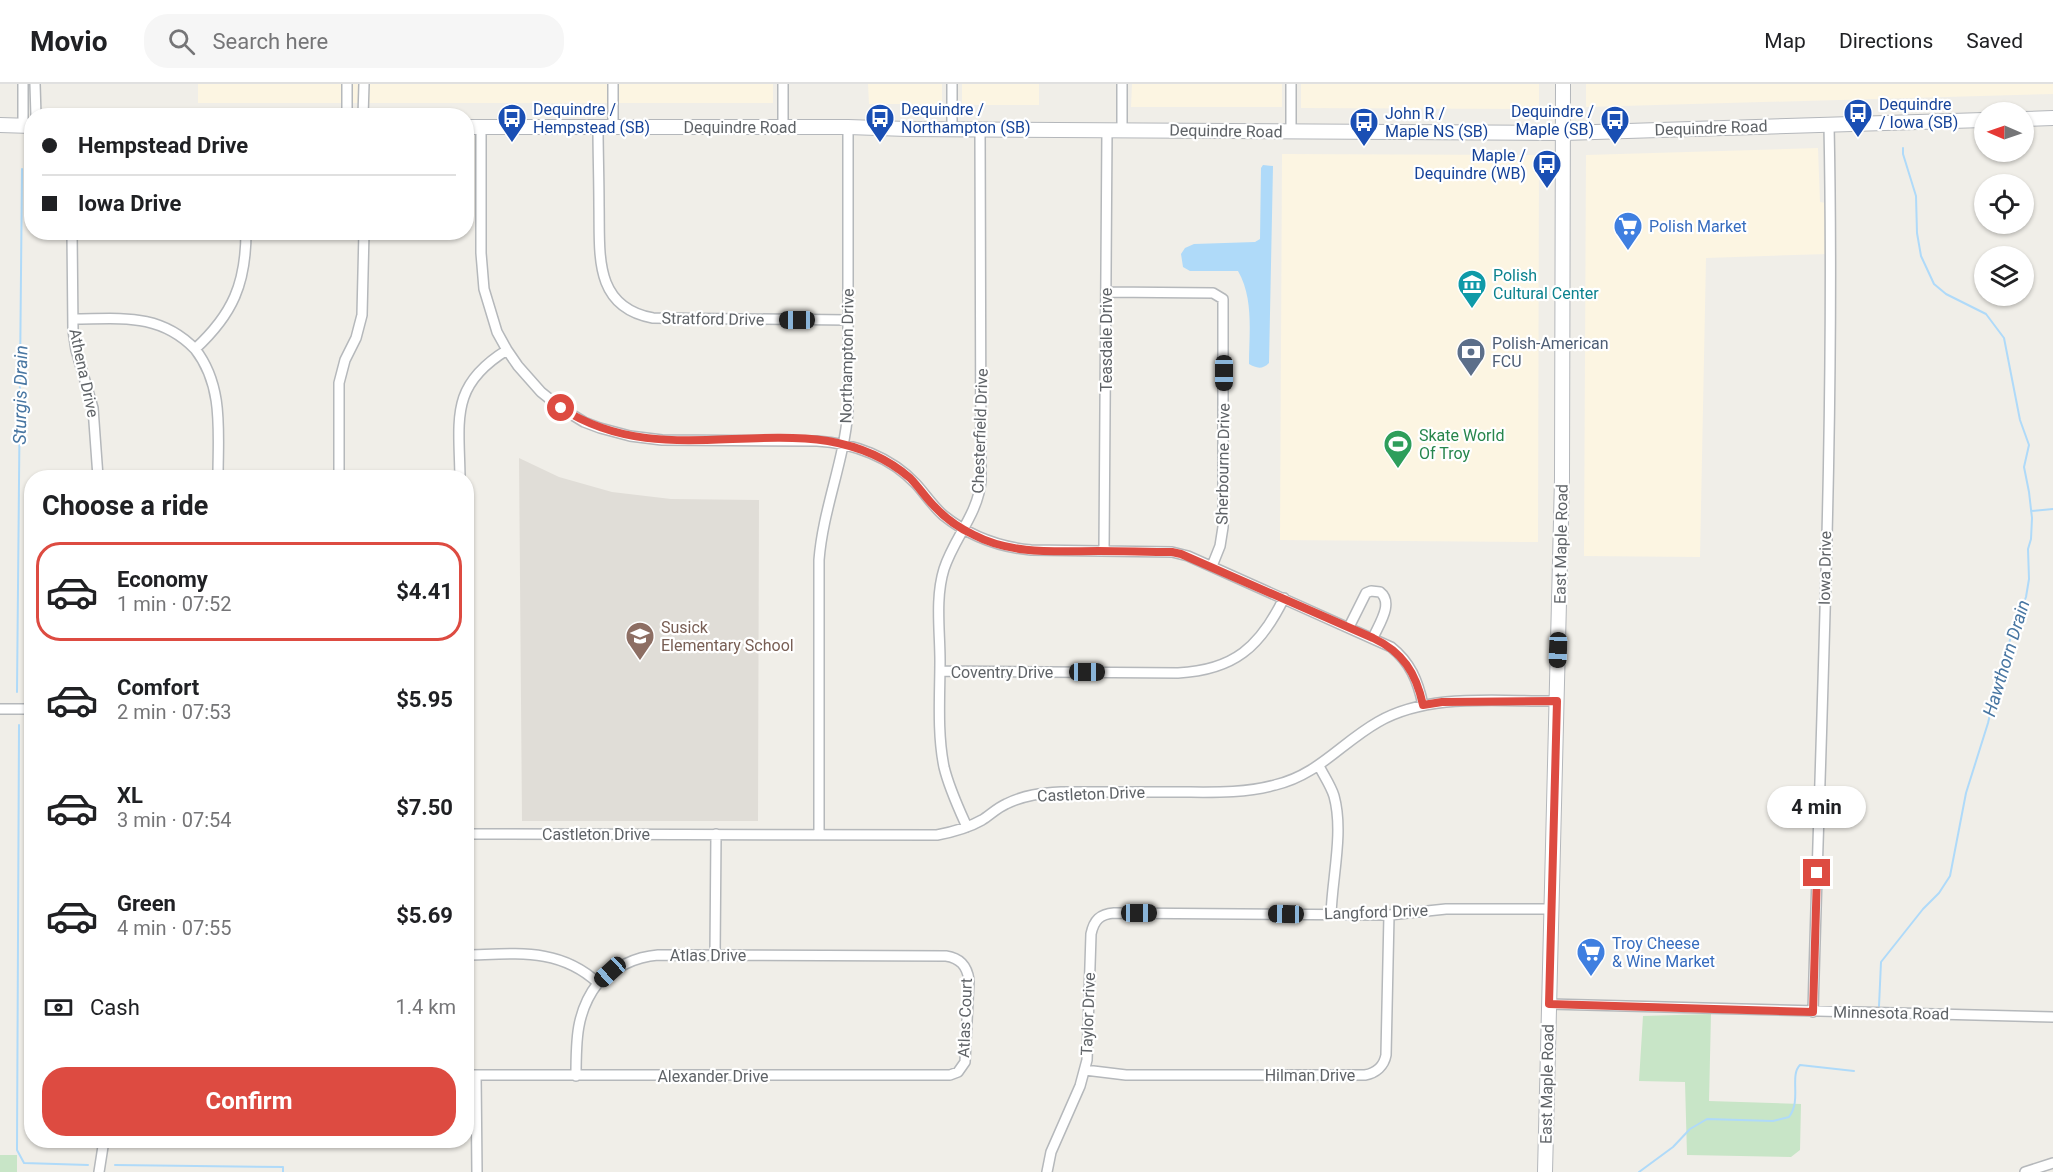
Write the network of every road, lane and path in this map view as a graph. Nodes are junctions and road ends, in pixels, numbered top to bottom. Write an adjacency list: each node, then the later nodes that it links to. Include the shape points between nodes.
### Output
1 (23, 84): 11 (street)
2 (35, 84): 12 (street)
3 (347, 84): 13 (street)
4 (364, 84): 14 (street)
5 (613, 84): 21 (street)
6 (783, 84): 25 (street)
7 (952, 84): 27 (street)
8 (1122, 84): 29 (street, Teasdale Drive)
9 (1291, 84): 30 (street)
10 (1563, 84): 31 (main road, East Maple Road)
11 (25, 108)
12 (36, 108)
13 (347, 108)
14 (363, 108)
15 (2053, 118): 16 (main road)
16 (2034, 119)
17 (1974, 120): 18 (main road, Dequindre Road)
18 (1829, 124): 31 (main road, Dequindre Road); 70 (street, Iowa Drive, via 1830,386)
19 (0, 125): 20 (main road)
20 (24, 126)
21 (613, 126): 24 (main road, Dequindre Road); 25 (main road, Dequindre Road)
22 (474, 127): 23 (main road, Dequindre Road)
23 (481, 127): 24 (main road, Dequindre Road); 39 (street, via 482,270 489,310)
24 (598, 127): 37 (street, Stratford Drive, via 600,259 606,284 623,306 653,318)
25 (783, 127): 26 (main road, Dequindre Road)
26 (848, 127): 27 (main road, Dequindre Road); 37 (street, Northampton Drive)
27 (951, 129): 28 (main road, Dequindre Road)
28 (980, 129): 29 (main road, Dequindre Road); 45 (street, Chesterfield Drive, via 981,481 978,501)
29 (1115, 130): 30 (main road, Dequindre Road); 35 (street, Teasdale Drive)
30 (1291, 131): 31 (main road, Dequindre Road)
31 (1563, 133): 52 (main road, East Maple Road)
32 (72, 240): 36 (street, Athena Drive)
33 (246, 240): 38 (street, via 245,265 235,298 220,323)
34 (364, 240): 43 (street, via 362,315 339,383)
35 (1107, 292): 46 (street, Teasdale Drive); 47 (street, Sherbourne Drive, via 1213,293 1223,299 1223,527)
36 (73, 319): 38 (street, via 156,323 176,332); 41 (street, Athena Drive, via 76,351 93,408)
37 (848, 320): 40 (street, Northampton Drive, via 848,411)
38 (195, 349): 42 (street, via 207,366 216,394)
39 (507, 350): 40 (street, via 551,401 585,422 613,432 646,439); 44 (street, via 478,372 463,399)
40 (842, 444): 45 (street, via 894,466 943,515); 60 (street, Northampton Drive, via 819,560)
41 (97, 470)
42 (218, 470)
43 (339, 470)
44 (460, 470)
45 (964, 529): 46 (street, via 1014,548); 51 (street, Chesterfield Drive, via 950,554 941,584)
46 (1104, 551): 47 (street, via 1172,552)
47 (1212, 566): 48 (street)
48 (1284, 598): 49 (street); 51 (street, Coventry Drive, via 1270,625 1252,645 1233,659 1206,669 1178,673)
49 (1349, 627): 50 (street); 50 (street, via 1366,593 1380,592 1387,606)
50 (1373, 638): 53 (street, via 1398,653 1410,668)
51 (940, 671): 57 (street, Chesterfield Drive, via 943,760)
52 (1557, 701): 53 (street, Castleton Drive); 61 (main road, East Maple Road)
53 (1423, 705): 56 (street, Castleton Drive, via 1379,721)
54 (0, 709): 55 (street)
55 (24, 709)
56 (1319, 766): 57 (street, Castleton Drive, via 1296,779 1239,792 1062,792 1028,796); 62 (street, via 1336,808)
57 (967, 827): 60 (street, Castleton Drive, via 937,835)
58 (474, 834): 59 (street, Castleton Drive)
59 (716, 834): 60 (street, Castleton Drive); 66 (street)
60 (819, 834)
61 (1551, 909): 63 (street, Langford Drive, via 1446,909); 69 (main road, East Maple Road)
62 (1331, 915): 63 (street, Langford Drive); 64 (street, Langford Drive, via 1114,913)
63 (1389, 915): 72 (street, Hilman Drive, via 1386,1054 1376,1071 1365,1075 1126,1075)
64 (1095, 921): 72 (street, Taylor Drive, via 1091,934)
65 (474, 955): 68 (street, via 551,956 574,964)
66 (716, 955): 67 (street, Atlas Drive, via 946,956); 68 (street, Atlas Drive, via 643,956 620,966)
67 (963, 963): 73 (street, Atlas Court, via 969,980 967,1052)
68 (598, 983): 75 (street, via 580,1017)
69 (1549, 1004): 70 (street, Minnesota Road); 82 (main road, East Maple Road)
70 (1813, 1012): 71 (street, Minnesota Road)
71 (2053, 1017)
72 (1085, 1070): 81 (street, Taylor Drive, via 1055,1140)
73 (958, 1072): 75 (street, Alexander Drive, via 943,1076)
74 (474, 1075): 75 (street, Alexander Drive)
75 (576, 1076)
76 (474, 1124): 80 (street)
77 (103, 1148): 79 (street)
78 (2053, 1163): 83 (street)
79 (99, 1172)
80 (477, 1172)
81 (1047, 1172)
82 (1545, 1172)
83 (2025, 1172)

